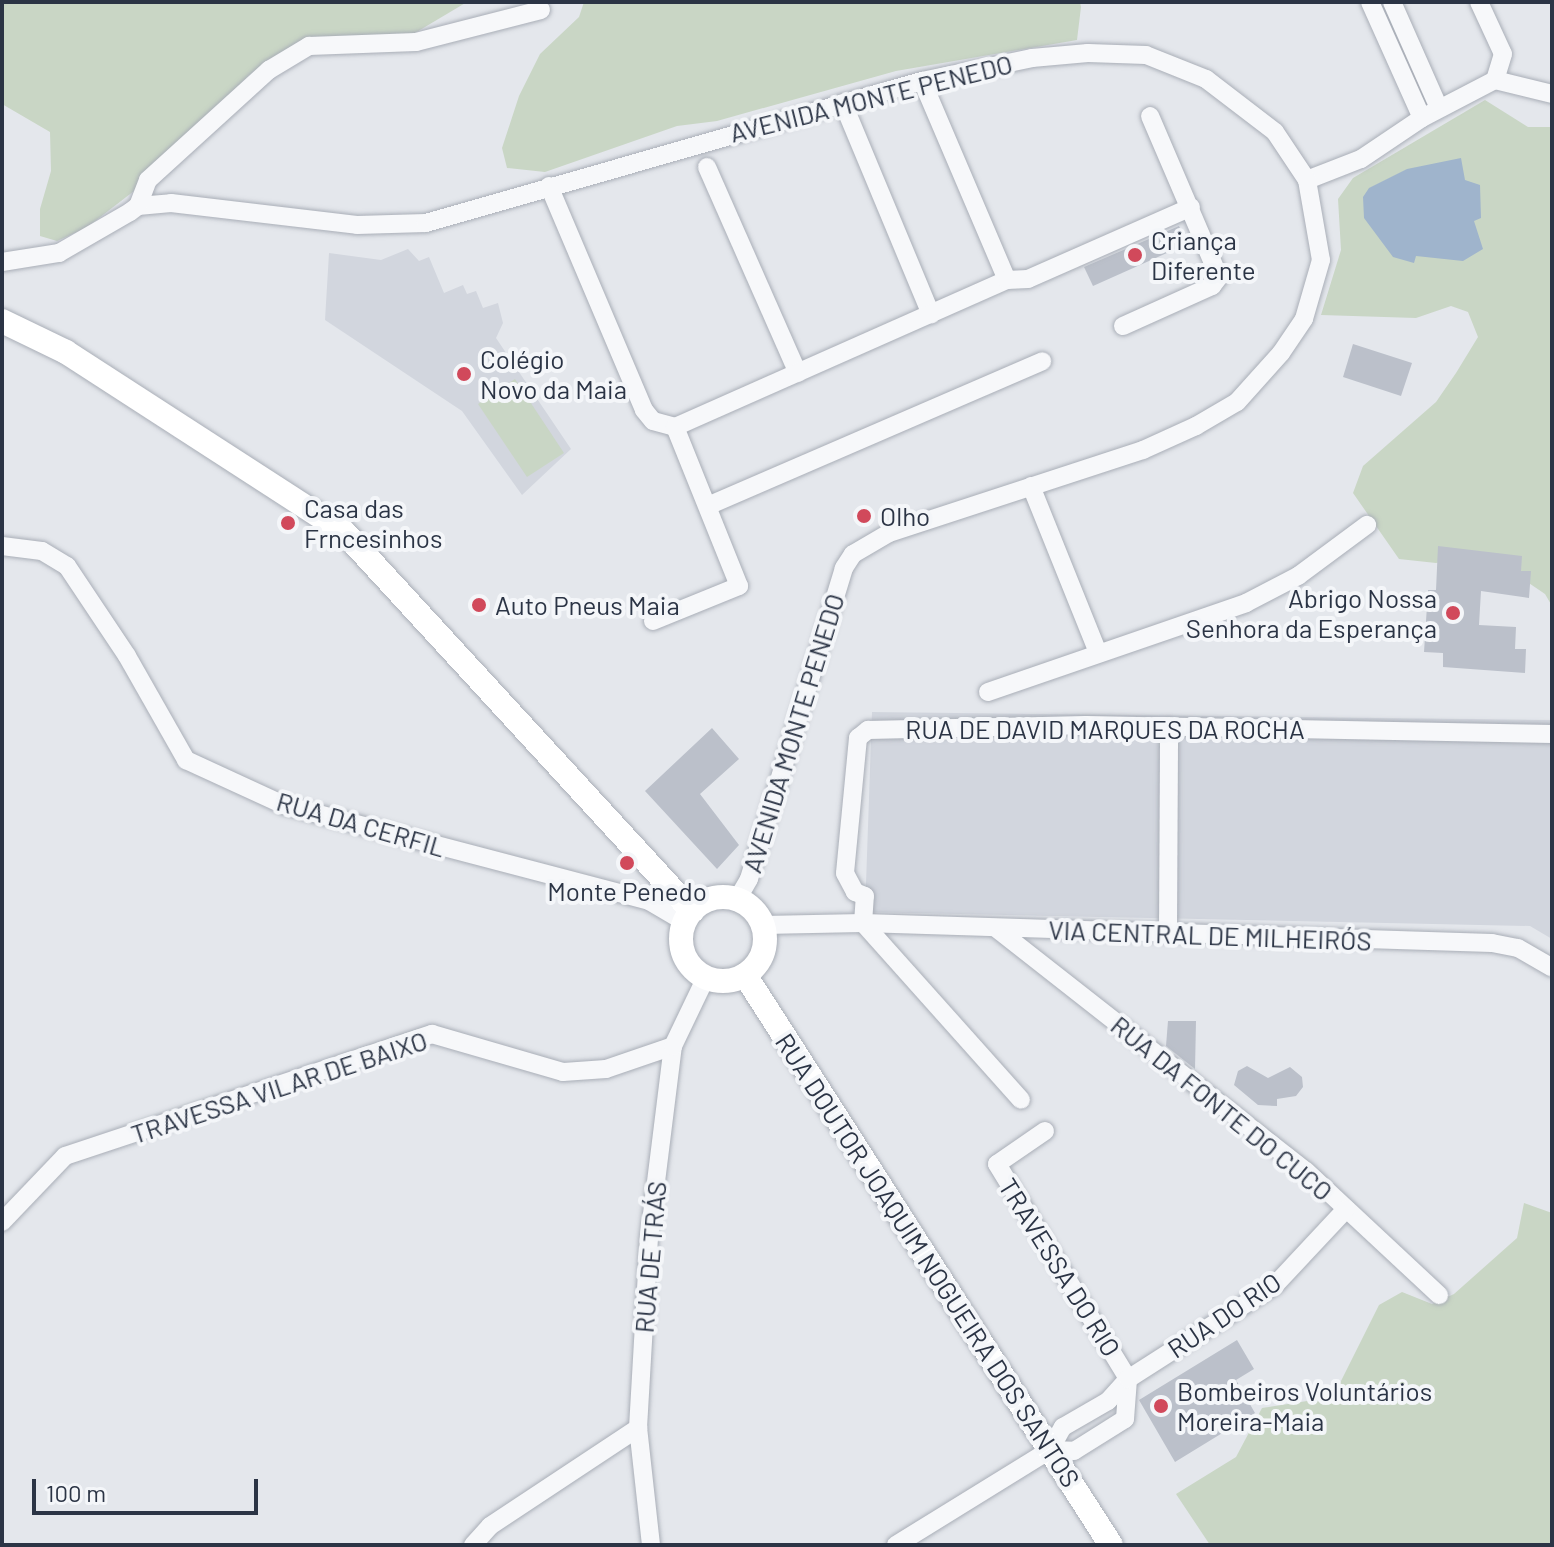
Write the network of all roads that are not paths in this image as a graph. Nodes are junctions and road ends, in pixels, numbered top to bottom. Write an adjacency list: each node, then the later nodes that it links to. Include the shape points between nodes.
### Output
1 (1370, 2): 11 (street)
2 (1392, 2): 9 (street)
3 (1479, 2): 5 (street, via 1503,54)
4 (541, 10): 15 (street, via 416,42 309,46 269,70 148,180)
5 (1495, 80): 7 (street); 9 (street)
6 (922, 81): 8 (street, AVENIDA MONTE PENEDO); 13 (street, AVENIDA MONTE PENEDO, via 1032,58 1146,55 1206,79 1256,115 1275,132); 18 (street)
7 (1552, 94)
8 (843, 103): 14 (street, AVENIDA MONTE PENEDO); 19 (street)
9 (1439, 108): 11 (street)
10 (1150, 116): 16 (street)
11 (1422, 118): 13 (street, via 1361,159)
12 (707, 167): 23 (street)
13 (1307, 180): 25 (street, AVENIDA MONTE PENEDO, via 1320,235 1315,288 1304,319 1262,378 1237,402 1183,432)
14 (549, 186): 15 (street, AVENIDA MONTE PENEDO, via 463,214 396,226 171,203); 24 (street, via 644,410 653,421)
15 (138, 206): 17 (street, via 72,248 31,261)
16 (1191, 207): 18 (street, via 1028,279); 21 (street, via 1219,277 1212,286)
17 (2, 262)
18 (1007, 280): 19 (street)
19 (931, 314): 23 (street)
20 (2, 321): 35 (main road, via 66,352 343,531)
21 (1123, 326)
22 (1042, 361): 26 (street)
23 (798, 373): 24 (street)
24 (675, 427): 26 (street)
25 (1031, 486): 30 (street); 34 (street, AVENIDA MONTE PENEDO, via 889,533 853,554 844,568 749,879)
26 (710, 505): 29 (street, via 739,586)
27 (1367, 525): 30 (street, via 1298,576 1246,603)
28 (2, 546): 35 (street, RUA DA CERFIL, via 42,551 67,566 127,656 186,760 284,805)
29 (653, 621)
30 (1098, 653): 31 (street)
31 (988, 692)
32 (1169, 726): 33 (street, RUA DE DAVID MARQUES DA ROCHA); 36 (street, RUA DE DAVID MARQUES DA ROCHA, via 863,732 858,738 845,873 855,892 865,896); 39 (street)
33 (1552, 734)
34 (737, 900): 35 (main road, via 708,900); 37 (main road)
35 (689, 916): 42 (main road, via 682,940 686,958)
36 (863, 923): 37 (street, VIA CENTRAL DE MILHEIRÓS); 38 (street, VIA CENTRAL DE MILHEIRÓS); 44 (street)
37 (763, 925): 41 (main road, via 761,959)
38 (997, 929): 39 (street, VIA CENTRAL DE MILHEIRÓS); 46 (street, RUA DA FONTE DO CUCO, via 1306,1171)
39 (1168, 934): 40 (street, VIA CENTRAL DE MILHEIRÓS, via 1492,943 1518,948)
40 (1552, 968)
41 (745, 975): 42 (main road, via 726,981); 51 (main road, RUA DOUTOR JOAQUIM NOGUEIRA DOS SANTOS)
42 (706, 977): 43 (street, RUA DE TRÁS)
43 (673, 1046): 47 (street, TRAVESSA VILAR DE BAIXO, via 606,1069 563,1072 432,1034 65,1156); 50 (street, RUA DE TRÁS, via 649,1238)
44 (1021, 1100)
45 (1045, 1131): 49 (street, TRAVESSA DO RIO, via 997,1164)
46 (1346, 1209): 48 (street, RUA DA FONTE DO CUCO); 49 (street, RUA DO RIO, via 1275,1285)
47 (2, 1222)
48 (1439, 1295)
49 (1128, 1379): 51 (street, RUA DO RIO, via 1108,1401 1063,1427); 51 (street, RUA DO RIO, via 1125,1419 1074,1451)
50 (638, 1428): 52 (street, via 490,1526); 53 (street, RUA DE TRÁS)
51 (1050, 1450): 54 (street, RUA DO RIO); 55 (main road, RUA DOUTOR JOAQUIM NOGUEIRA DOS SANTOS)
52 (473, 1545)
53 (651, 1545)
54 (896, 1545)
55 (1111, 1545)

